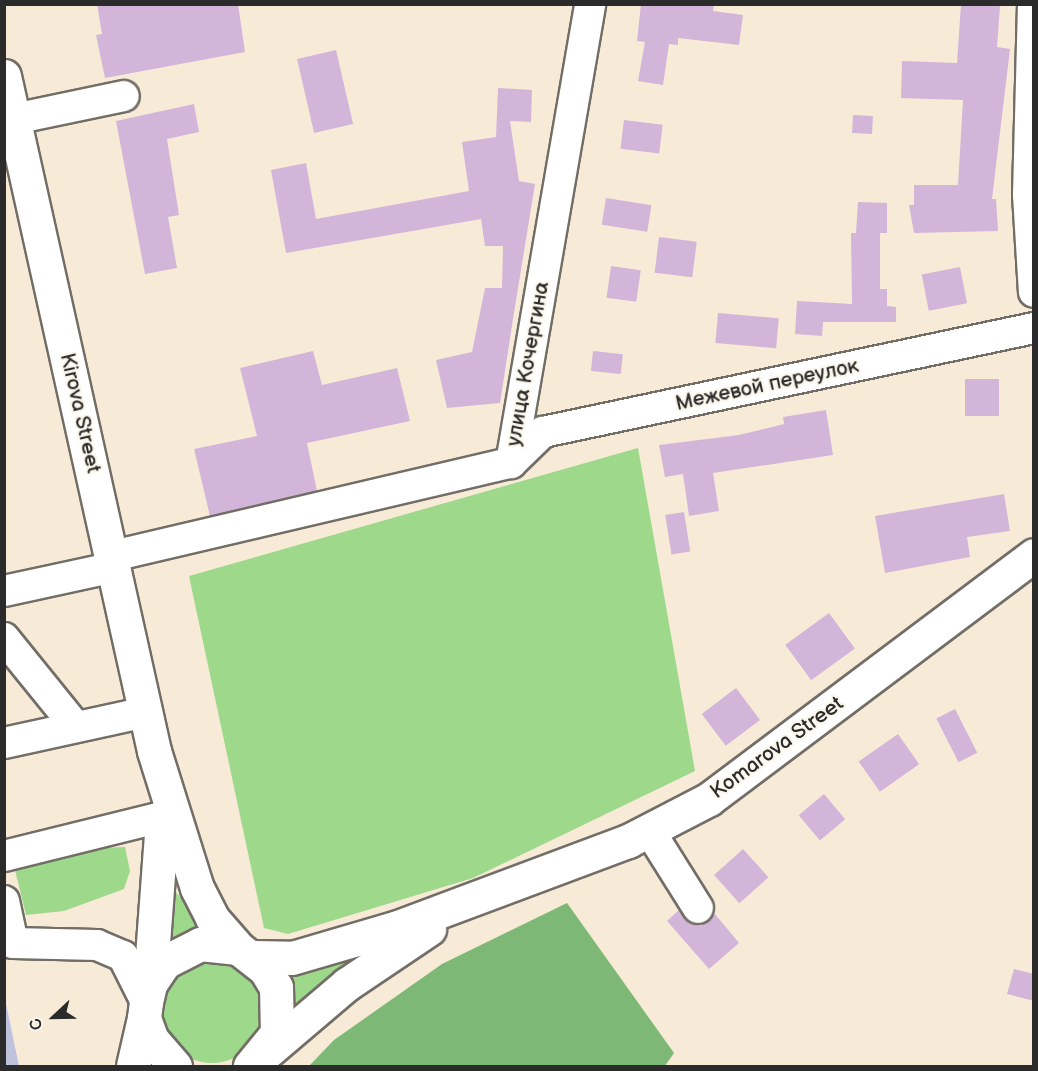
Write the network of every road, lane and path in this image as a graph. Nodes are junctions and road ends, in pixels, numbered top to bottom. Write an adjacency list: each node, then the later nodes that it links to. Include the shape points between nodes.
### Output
1 (590, 4): 10 (street, улица Кочергина)
2 (1033, 4): 3 (street)
3 (1032, 56): 8 (street, via 1028,195)
4 (4, 76): 6 (main road, Kirova Street)
5 (124, 96): 6 (street)
6 (14, 119): 7 (main road, Kirova Street)
7 (13, 154): 12 (main road, Kirova Street)
8 (1034, 292)
9 (1034, 328): 10 (street, Межевой переулок, via 543,432)
10 (511, 463): 12 (street, улица Кочергина)
11 (1034, 555): 20 (main road, Komarova Street, via 709,799)
12 (114, 562): 13 (street, улица Кочергина); 15 (main road, Kirova Street)
13 (4, 591)
14 (4, 638): 16 (street)
15 (146, 712): 16 (street); 18 (main road, Kirova Street)
16 (76, 727): 17 (street)
17 (4, 743)
18 (154, 751): 19 (main road); 25 (main road, via 197,888 212,918)
19 (162, 817): 21 (street); 26 (main road)
20 (650, 830): 22 (main road, Komarova Street); 24 (street)
21 (4, 856)
22 (494, 893): 25 (main road, via 302,955); 27 (main road, via 404,944)
23 (4, 902): 26 (street, via 13,943 97,945 123,956)
24 (698, 909)
25 (245, 953): 26 (main road, via 200,944 180,951); 27 (main road, via 276,987 280,1010 277,1033)
26 (147, 1001): 28 (main road); 29 (main road, via 152,1040)
27 (256, 1062)
28 (133, 1066)
29 (175, 1066)

